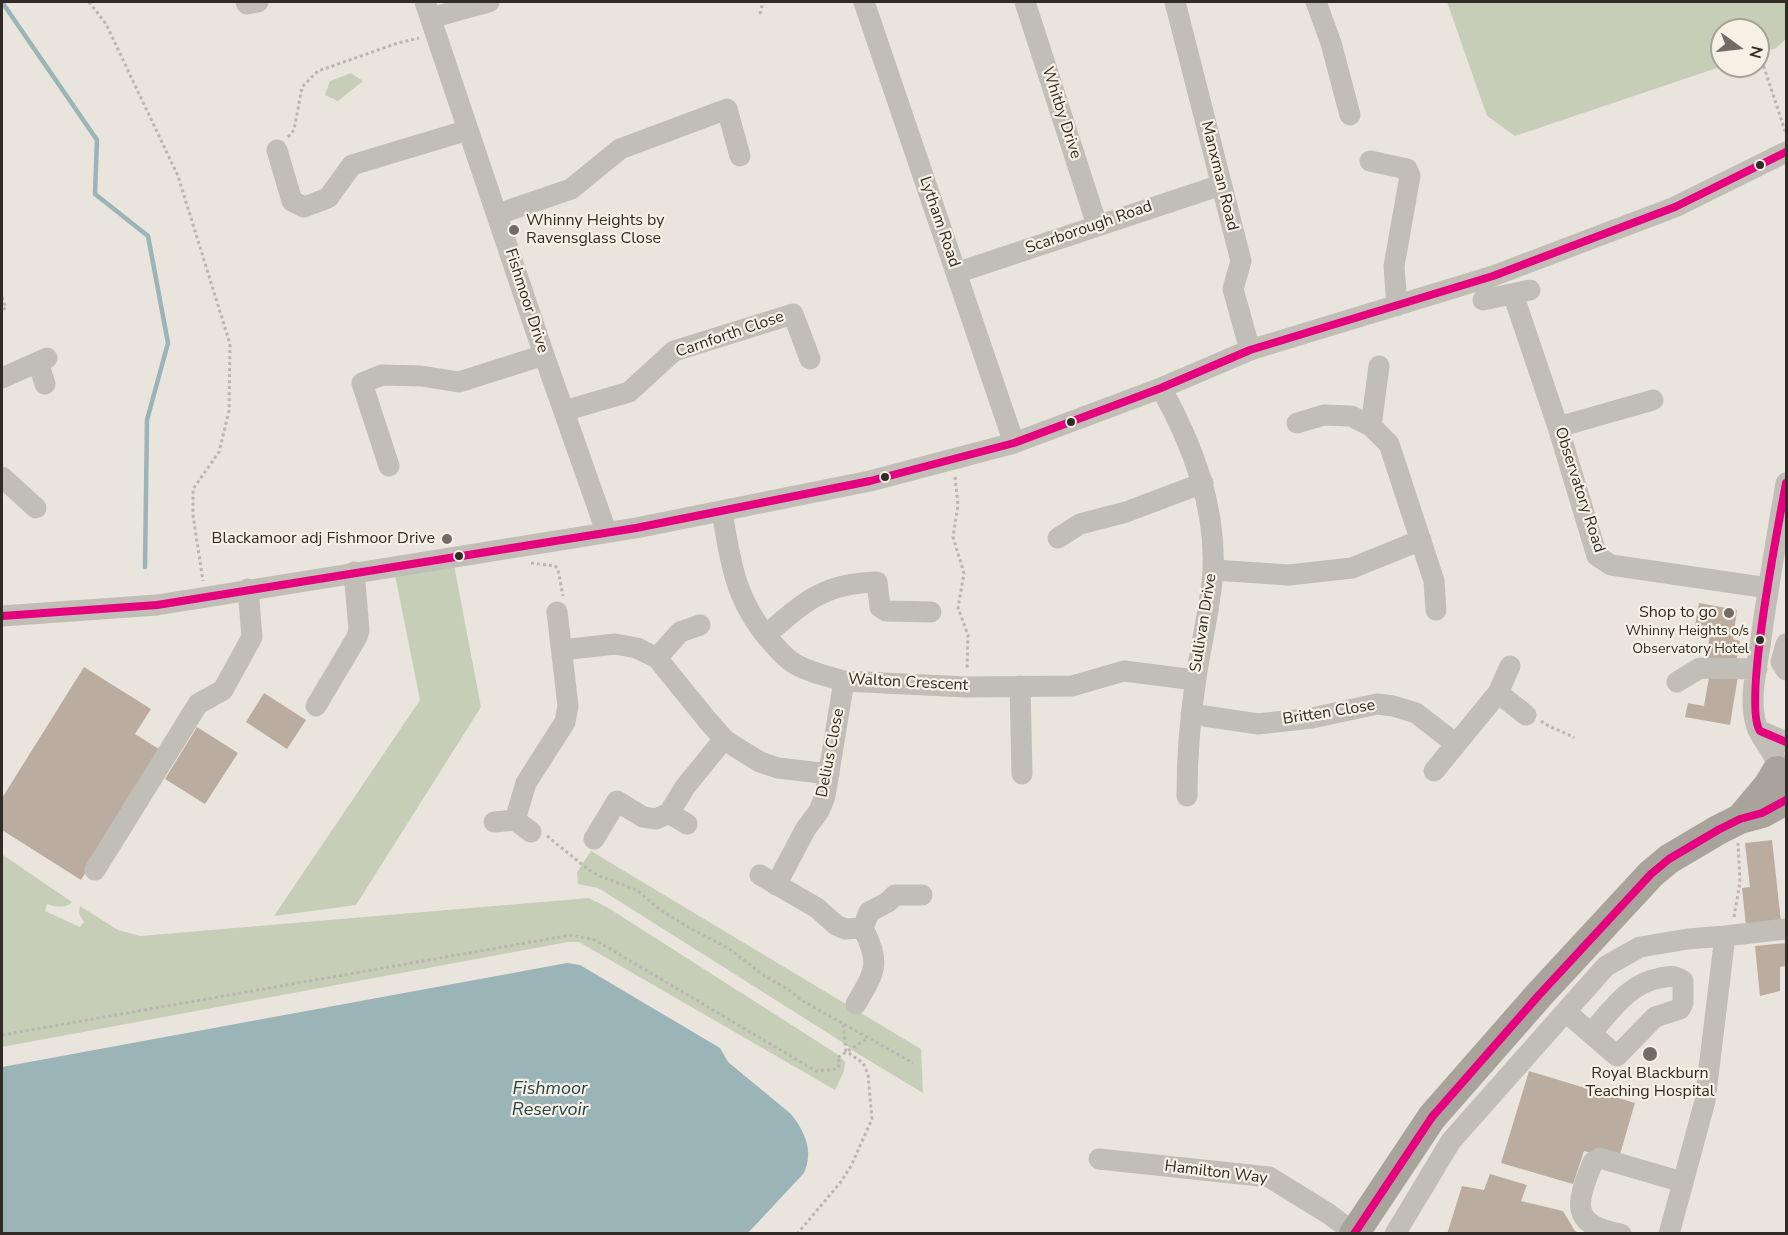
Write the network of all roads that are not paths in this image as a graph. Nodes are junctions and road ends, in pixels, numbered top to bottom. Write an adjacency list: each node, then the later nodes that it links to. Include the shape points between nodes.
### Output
1 (246, 2): 2 (street)
2 (258, 2)
3 (489, 2): 8 (street)
4 (864, 2): 18 (street, Lytham Road)
5 (1025, 2): 17 (street, Whitby Drive)
6 (1175, 2): 15 (street, Manxman Road)
7 (1316, 2): 9 (street)
8 (431, 18): 10 (street, Fishmoor Drive)
9 (1350, 115)
10 (468, 130): 11 (street, via 352,165 328,198 304,207 292,201); 16 (street, Fishmoor Drive)
11 (277, 150)
12 (1786, 152): 20 (street, via 1675,207 1493,276)
13 (740, 156): 16 (street, via 727,109 620,149 571,189)
14 (1370, 161): 20 (street, via 1407,169 1410,176 1394,266)
15 (1221, 185): 17 (street, Scarborough Road); 21 (street, Manxman Road, via 1241,261 1233,289)
16 (498, 214): 22 (street, Fishmoor Drive)
17 (1097, 225): 18 (street, Scarborough Road)
18 (956, 273): 33 (street, Lytham Road)
19 (1484, 300): 32 (street, Observatory Road, via 1521,292)
20 (1397, 306): 21 (street)
21 (1250, 350): 27 (street)
22 (544, 355): 29 (street, Fishmoor Drive); 34 (street, via 459,382 382,375 362,382)
23 (810, 359): 29 (street, Carnforth Close, via 794,314 674,351 629,392)
24 (1379, 366): 31 (street)
25 (2, 378): 26 (street, via 42,360)
26 (45, 384)
27 (1161, 388): 33 (street); 36 (street, Sullivan Drive, via 1177,416)
28 (1653, 400): 32 (street)
29 (564, 411): 40 (street, Fishmoor Drive)
30 (1297, 423): 31 (street, via 1324,415 1351,417)
31 (1371, 426): 42 (street, via 1389,444)
32 (1558, 427): 45 (street, Observatory Road, via 1597,556 1611,565)
33 (1014, 443): 39 (street, via 870,481)
34 (388, 466)
35 (2, 477): 38 (street)
36 (1203, 483): 41 (street, via 1126,512 1080,524); 43 (street, Sullivan Drive)
37 (1786, 483): 45 (street)
38 (36, 508)
39 (722, 511): 40 (street); 52 (street, Walton Crescent, via 743,603)
40 (606, 531): 44 (street)
41 (1058, 538)
42 (1421, 540): 43 (street, via 1352,568 1289,575); 47 (street, via 1434,581)
43 (1213, 570): 59 (street, Sullivan Drive)
44 (354, 572): 46 (street); 64 (street, via 357,637)
45 (1768, 588): 57 (street)
46 (248, 589): 50 (street, via 157,605); 78 (street, via 252,637 223,690 198,704)
47 (1436, 610)
48 (557, 612): 54 (street)
49 (931, 612): 52 (street, via 893,613 880,607 877,582 855,582 814,596)
50 (2, 616)
51 (700, 625): 55 (street, via 680,632)
52 (766, 635): 60 (street, Walton Crescent, via 792,662)
53 (1786, 644): 58 (street, via 1781,663)
54 (562, 650): 55 (street, via 626,645); 76 (street, via 568,706 565,722 526,783 523,826)
55 (657, 658): 67 (street)
56 (1510, 666): 63 (street)
57 (1757, 669): 61 (street, via 1700,668); 69 (street, via 1756,725 1764,742)
58 (1786, 670)
59 (1195, 680): 62 (street, Walton Crescent, via 1124,671 1072,686); 65 (street, Sullivan Drive)
60 (844, 681): 62 (street, Walton Crescent); 71 (street, Delius Close)
61 (1677, 682)
62 (1020, 686): 72 (street)
63 (1498, 693): 66 (street); 68 (street)
64 (316, 706)
65 (1191, 714): 68 (street, Britten Close, via 1258,724 1312,718 1377,704 1416,713); 73 (street, Sullivan Drive)
66 (1526, 715)
67 (724, 739): 71 (street, via 760,762 778,768); 77 (street, via 685,788 678,818 643,817 617,801)
68 (1456, 744): 70 (street)
69 (1783, 763): 75 (highway)
70 (1434, 771)
71 (829, 774): 80 (street, Delius Close, via 819,811 768,880 845,929)
72 (1022, 774)
73 (1187, 796)
74 (1786, 800): 75 (highway)
75 (1739, 820): 88 (highway, via 1669,859 1628,899 1432,1118)
76 (494, 822)
77 (594, 839)
78 (95, 870)
79 (922, 895): 80 (street, via 895,895)
80 (866, 920): 83 (street, via 875,969)
81 (1786, 929): 82 (street)
82 (1728, 936): 84 (street, via 1640,947 1606,966); 87 (street, via 1705,1101)
83 (856, 1004)
84 (1566, 1012): 85 (street); 89 (street, via 1451,1141)
85 (1591, 1033)
86 (1099, 1160): 88 (street, Hamilton Way, via 1269,1177)
87 (1682, 1182): 90 (street, via 1600,1158 1593,1162 1579,1206 1582,1215 1602,1230); 91 (street)
88 (1354, 1233)
89 (1396, 1233)
90 (1622, 1233)
91 (1669, 1233)

